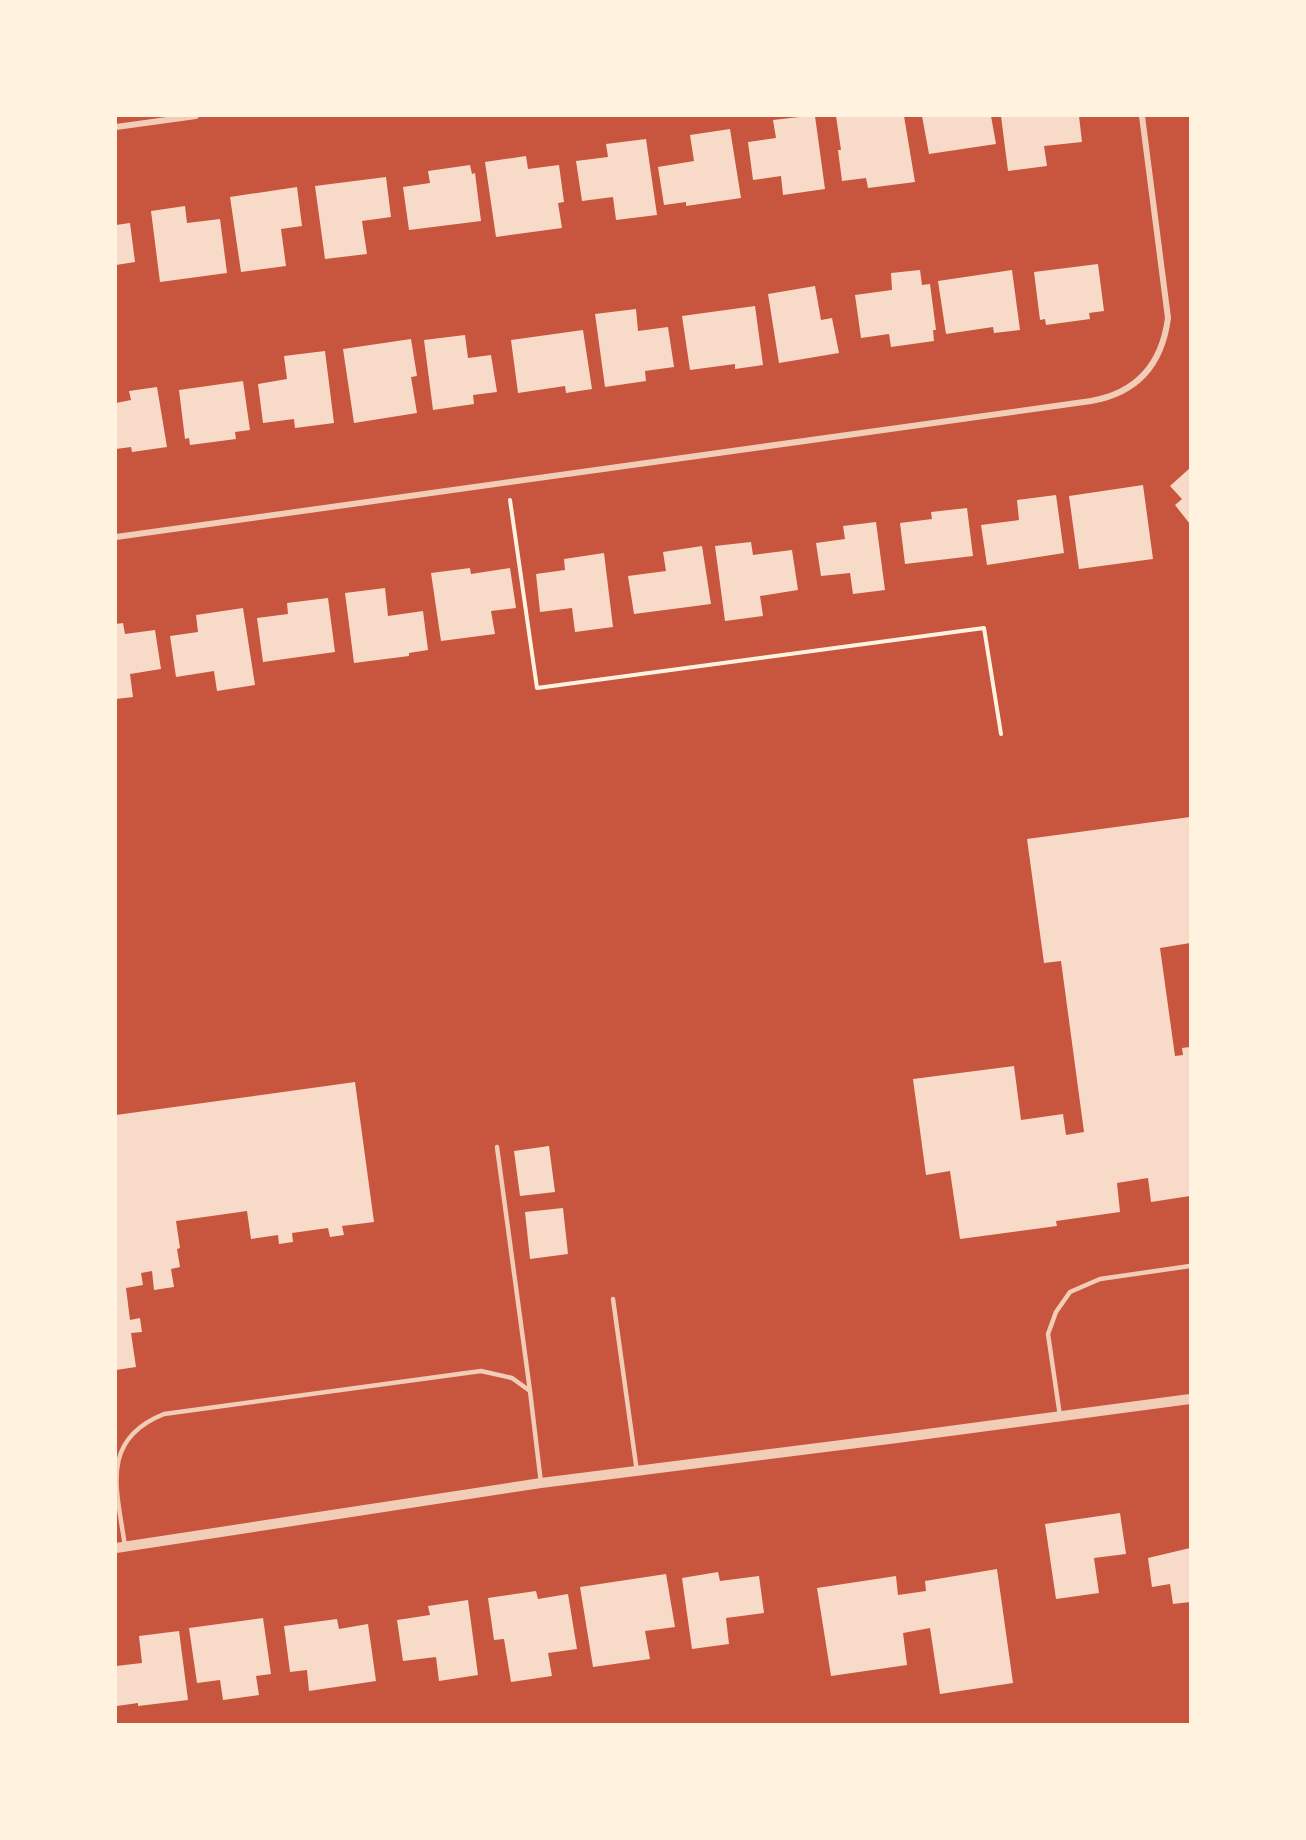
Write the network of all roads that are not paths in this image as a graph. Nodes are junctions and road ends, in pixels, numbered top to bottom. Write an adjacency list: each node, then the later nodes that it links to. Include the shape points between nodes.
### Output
1 (195, 116): 3 (street)
2 (1142, 116): 4 (street, via 1168,318 1157,357 1140,379 1118,394 1091,401)
3 (116, 127)
4 (116, 537)
5 (497, 1147): 8 (lane)
6 (1191, 1266): 10 (lane, via 1100,1279 1070,1292 1056,1312 1048,1334)
7 (613, 1299): 11 (lane)
8 (530, 1391): 12 (lane); 13 (lane, via 512,1378 480,1371 164,1414 145,1422 128,1438 118,1455)
9 (1191, 1399): 10 (street)
10 (1060, 1416): 11 (street)
11 (637, 1472): 12 (street)
12 (541, 1483): 13 (street)
13 (120, 1547)

